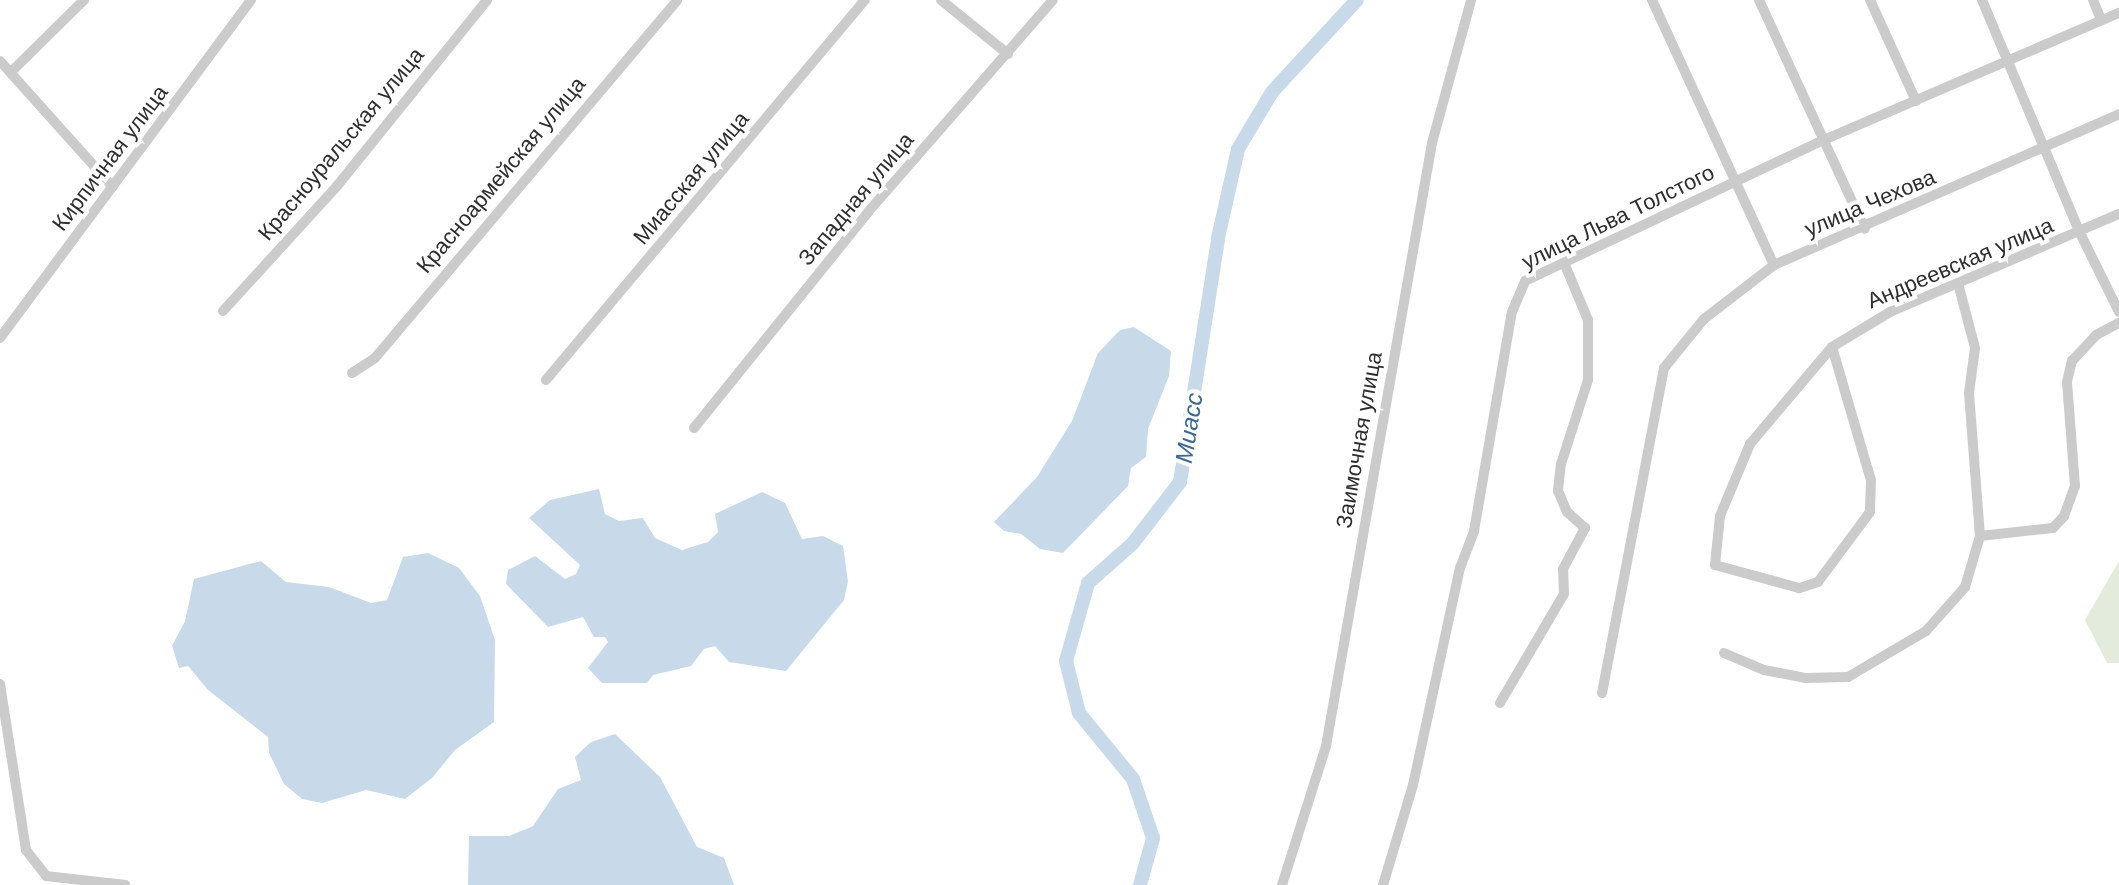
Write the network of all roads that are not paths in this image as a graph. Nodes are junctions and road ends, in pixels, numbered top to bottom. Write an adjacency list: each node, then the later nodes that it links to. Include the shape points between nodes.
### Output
1 (84, 0): 19 (street)
2 (251, 0): 25 (street, Кирпичная улица)
3 (487, 0): 32 (street, Красноуральская улица, via 337,186)
4 (677, 0): 37 (street, Красноармейская улица, via 383,348)
5 (865, 0): 38 (street, Миасская улица)
6 (941, 0): 16 (street)
7 (1053, 0): 16 (street, Западная улица)
8 (1471, 0): 46 (street, Заимочная улица, via 1432,143 1326,746)
9 (1652, 0): 24 (street)
10 (1759, 0): 22 (street)
11 (1870, 0): 20 (street)
12 (1982, 0): 18 (street)
13 (2093, 0): 15 (street)
14 (2119, 13): 15 (street, улица Льва Толстого)
15 (2101, 20): 18 (street, улица Льва Толстого)
16 (1008, 54): 39 (street, Западная улица, via 868,212)
17 (0, 61): 19 (street)
18 (2010, 61): 20 (street, улица Льва Толстого); 23 (street)
19 (11, 72): 25 (street)
20 (1916, 101): 22 (street, улица Льва Толстого)
21 (2119, 114): 23 (street, улица Чехова)
22 (1826, 139): 24 (street, улица Льва Толстого); 27 (street)
23 (2045, 149): 27 (street, улица Чехова); 28 (street)
24 (1738, 182): 29 (street, улица Льва Толстого); 30 (street)
25 (113, 187): 35 (street, Кирпичная улица)
26 (2119, 214): 28 (street, Андреевская улица)
27 (1865, 229): 30 (street, улица Чехова)
28 (2080, 233): 31 (street, Андреевская улица); 33 (street)
29 (1565, 265): 44 (street, via 1588,320 1588,380 1561,464 1558,491 1567,512 1585,528 1563,569 1564,594); 47 (street, улица Льва Толстого, via 1525,281 1512,312 1474,531 1460,568 1413,785)
30 (1774, 265): 43 (street, улица Чехова, via 1704,319 1664,368)
31 (1958, 283): 36 (street, Андреевская улица, via 1890,312); 40 (street, via 1972,321)
32 (223, 311)
33 (2119, 312)
34 (2119, 323): 40 (street, via 2096,335 2072,361 2067,382 2075,486 2064,516 2053,528)
35 (0, 338)
36 (1832, 347): 36 (street, Андреевская улица, via 1750,444 1720,516 1715,565 1799,588 1818,582 1870,512 1871,480)
37 (352, 373)
38 (546, 380)
39 (694, 428)
40 (1980, 536): 41 (street, via 1965,587 1926,631 1848,677 1806,678 1764,670)
41 (1724, 653)
42 (0, 684): 45 (street, via 26,850 46,876)
43 (1602, 693)
44 (1500, 703)
45 (125, 885)
46 (1282, 885)
47 (1383, 885)

